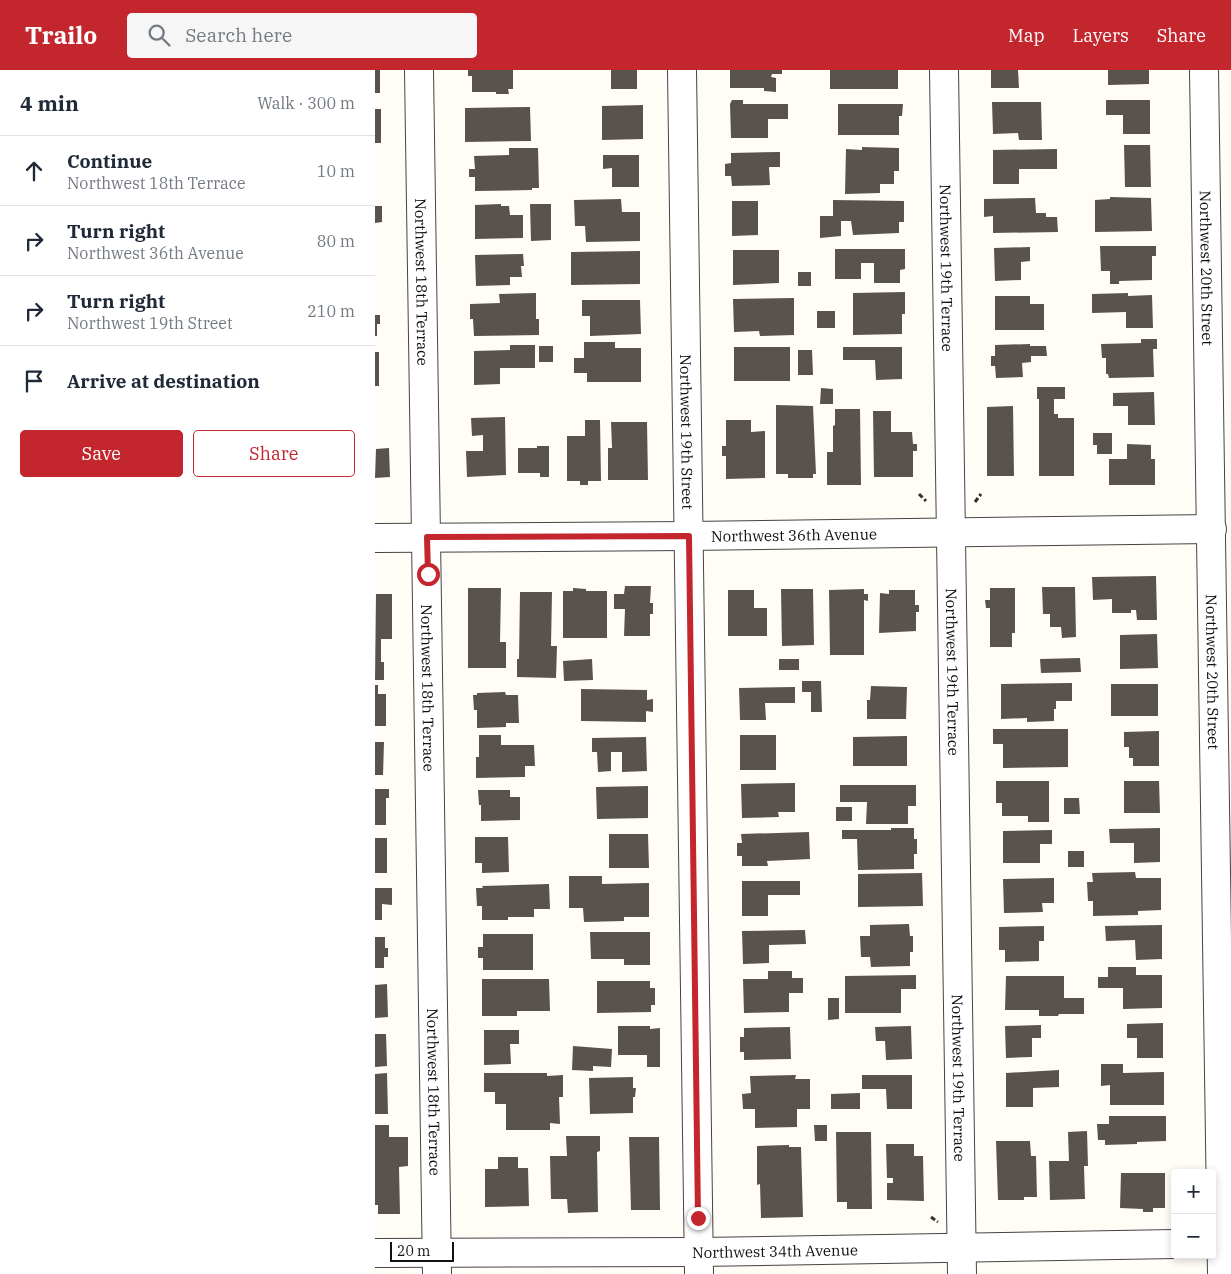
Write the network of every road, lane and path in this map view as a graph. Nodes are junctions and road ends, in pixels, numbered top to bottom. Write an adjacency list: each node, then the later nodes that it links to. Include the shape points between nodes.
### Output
1 (419, 70): 8 (street, Northwest 18th Terrace)
2 (682, 70): 7 (street, Northwest 19th Street)
3 (944, 70): 6 (street, Northwest 19th Terrace)
4 (1203, 70): 5 (street, Northwest 20th Street)
5 (1212, 529): 6 (street, Northwest 36th Avenue); 11 (street, Northwest 20th Street)
6 (951, 532): 7 (street, Northwest 36th Avenue); 13 (street, Northwest 19th Terrace)
7 (689, 536): 8 (street, Northwest 36th Avenue); 15 (street, Northwest 19th Street)
8 (427, 537): 9 (street, Northwest 36th Avenue); 14 (street, Northwest 18th Terrace)
9 (375, 538)
10 (1171, 1244): 13 (street, Northwest 34th Avenue)
11 (1217, 1244): 16 (street, Northwest 20th Street)
12 (375, 1253): 14 (street, Northwest 34th Avenue)
13 (961, 1261): 15 (street, Northwest 34th Avenue)
14 (437, 1263): 15 (street, Northwest 34th Avenue)
15 (698, 1263)
16 (1222, 1274)

